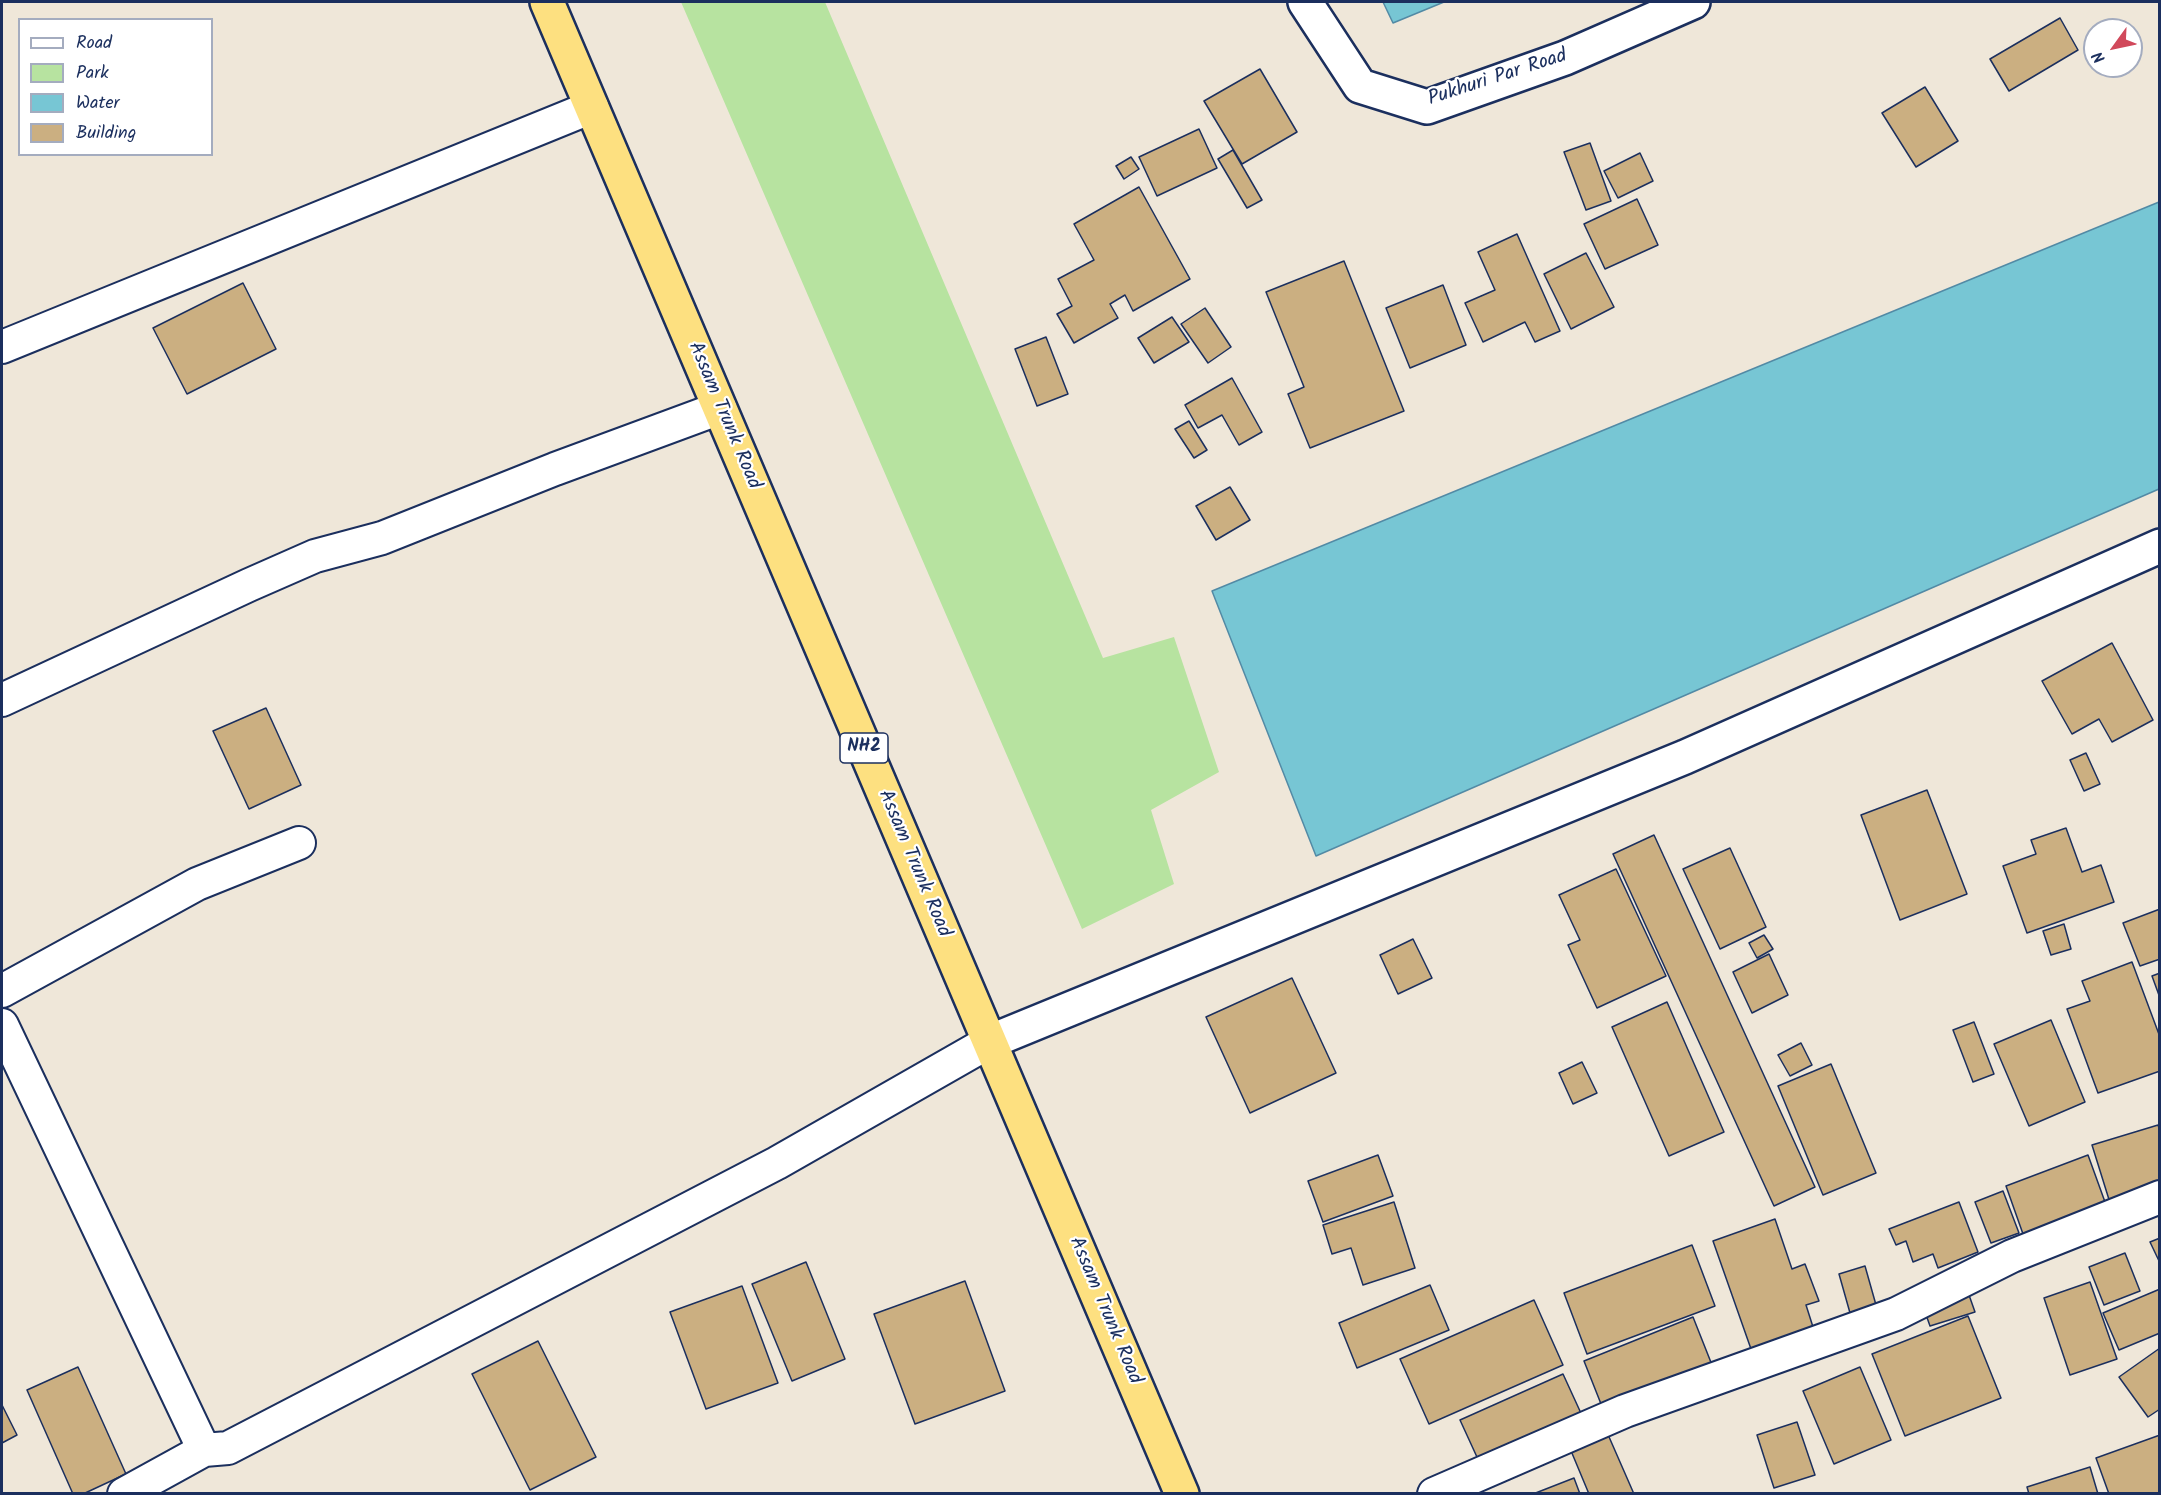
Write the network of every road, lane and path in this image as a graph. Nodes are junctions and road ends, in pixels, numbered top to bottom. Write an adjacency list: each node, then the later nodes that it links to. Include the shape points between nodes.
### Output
1 (547, 2): 4 (highway, Assam Trunk Road / NH2)
2 (1305, 2): 3 (street, Pukhuri Par Road, via 1360,86 1427,107 1565,58)
3 (1693, 2)
4 (592, 107): 5 (street); 6 (highway, Assam Trunk Road / NH2)
5 (2, 347)
6 (720, 408): 8 (street, via 382,538 315,556); 12 (highway, Assam Trunk Road / NH2)
7 (2160, 546): 12 (street, via 1685,757)
8 (2, 699)
9 (298, 843): 10 (street, via 197,884)
10 (2, 991)
11 (2, 1025): 14 (street)
12 (989, 1042): 14 (street, via 777,1163 408,1355 228,1448); 16 (highway, Assam Trunk Road / NH2)
13 (2160, 1197): 17 (street, via 2012,1256 1896,1314 1625,1411)
14 (204, 1450): 15 (street)
15 (124, 1494)
16 (1182, 1494)
17 (1434, 1494)

